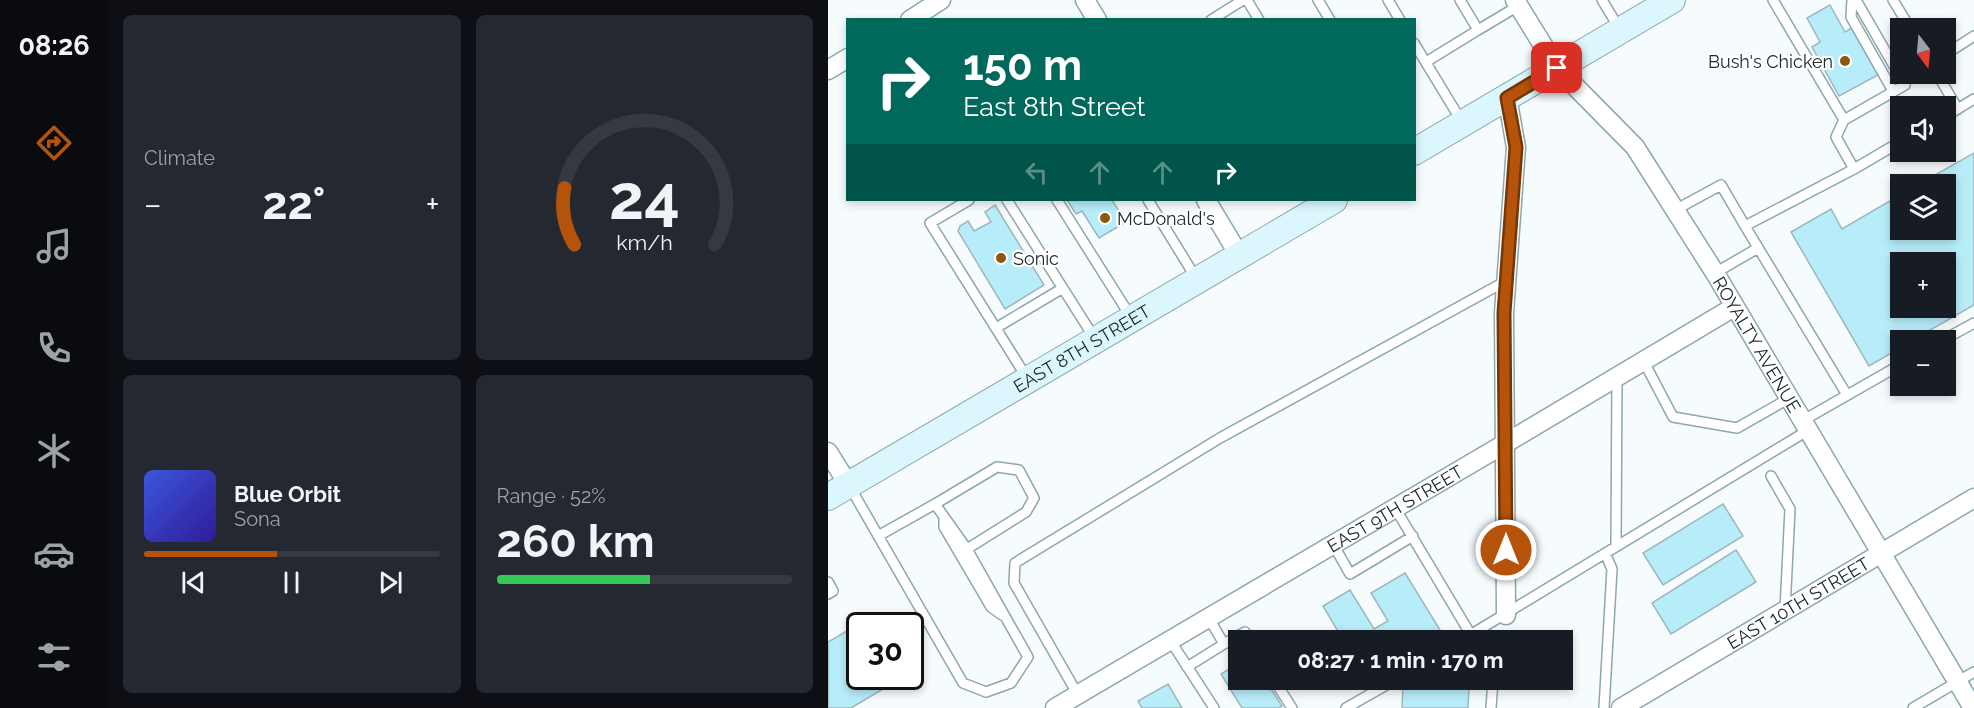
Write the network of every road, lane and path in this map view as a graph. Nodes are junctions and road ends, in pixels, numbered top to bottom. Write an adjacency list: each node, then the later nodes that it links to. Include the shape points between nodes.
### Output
1 (941, 0): 13 (street)
2 (1085, 0): 14 (street)
3 (1245, 0): 15 (lane); 16 (lane)
4 (1318, 0): 17 (lane)
5 (1388, 0): 18 (lane)
6 (1460, 0): 20 (lane)
7 (1602, 0): 21 (lane)
8 (1672, 0): 21 (main road)
9 (1773, 0): 34 (lane)
10 (1854, 0): 30 (lane, via 1851,16); 30 (lane, via 1905,85)
11 (1893, 0): 19 (lane)
12 (1516, 3): 20 (lane); 27 (street, ROYALTY AVENUE)
13 (913, 18)
14 (1096, 18)
15 (1214, 18)
16 (1258, 18)
17 (1329, 18)
18 (1399, 18)
19 (1904, 18)
20 (1478, 30): 26 (lane)
21 (1620, 30): 27 (main road)
22 (1974, 36): 24 (lane)
23 (1416, 47): 26 (lane)
24 (1956, 48)
25 (846, 59): 28 (street)
26 (1426, 62): 35 (lane)
27 (1557, 68): 31 (main road); 45 (street, ROYALTY AVENUE, via 1635,147)
28 (828, 70)
29 (1943, 84): 33 (lane)
30 (1893, 91): 34 (lane)
31 (1507, 98): 35 (main road); 51 (street, via 1516,147)
32 (1974, 99): 33 (lane)
33 (1958, 109)
34 (1844, 120): 38 (lane, via 1836,137)
35 (1463, 124): 37 (main road)
36 (1890, 148): 38 (lane)
37 (1416, 151)
38 (1854, 168): 46 (lane)
39 (967, 201): 56 (lane, via 930,223)
40 (1008, 201): 52 (lane)
41 (1059, 201): 54 (lane)
42 (1149, 201): 50 (lane)
43 (1207, 201): 48 (street)
44 (1332, 201): 48 (main road, EAST 8TH STREET)
45 (1675, 210): 46 (lane, via 1721,185); 49 (street, ROYALTY AVENUE)
46 (1744, 226): 47 (lane)
47 (1758, 248): 49 (lane); 63 (lane)
48 (1239, 255): 50 (main road, EAST 8TH STREET)
49 (1715, 273): 53 (street, ROYALTY AVENUE)
50 (1197, 280): 54 (main road, EAST 8TH STREET)
51 (1506, 281): 66 (street); 98 (lane, via 1220,438 1015,563 1014,583)
52 (1063, 288): 56 (lane); 58 (lane)
53 (1734, 307): 59 (street, EAST 9TH STREET); 64 (street, ROYALTY AVENUE)
54 (1132, 318): 58 (main road, EAST 8TH STREET)
55 (1974, 323): 57 (lane)
56 (996, 328): 62 (lane)
57 (1956, 333)
58 (1095, 339): 62 (main road, EAST 8TH STREET)
59 (1643, 360): 61 (street, EAST 9TH STREET); 64 (lane, via 1673,417 1737,428)
60 (1890, 371): 63 (lane)
61 (1617, 375): 66 (street, EAST 9TH STREET); 77 (lane)
62 (1028, 379): 69 (main road, EAST 8TH STREET)
63 (1847, 395): 65 (lane)
64 (1788, 399): 65 (street, ROYALTY AVENUE)
65 (1804, 426): 77 (lane); 80 (street, ROYALTY AVENUE)
66 (1506, 443): 72 (street, EAST 9TH STREET); 84 (street)
67 (828, 452): 69 (street)
68 (1771, 476): 83 (lane, via 1790,509)
69 (838, 491): 74 (lane)
70 (1974, 498): 80 (street, EAST 10TH STREET)
71 (935, 504): 73 (lane); 74 (lane); 78 (lane, via 997,466 1020,470 1034,498 1026,512)
72 (1395, 508): 75 (lane); 76 (street, EAST 9TH STREET)
73 (944, 517): 78 (lane); 86 (lane, via 944,527 991,607)
74 (878, 536): 86 (lane, via 963,683 986,692 1011,683 1028,657)
75 (1413, 536): 76 (lane, via 1350,574); 87 (lane)
76 (1333, 544): 85 (street, EAST 9TH STREET)
77 (1617, 546): 79 (lane)
78 (967, 549): 86 (lane)
79 (1605, 553): 84 (lane); 104 (lane, via 1612,569)
80 (1880, 554): 83 (street, EAST 10TH STREET); 94 (street, ROYALTY AVENUE)
81 (828, 582): 82 (lane, via 833,591)
82 (828, 594)
83 (1785, 610): 105 (street, EAST 10TH STREET)
84 (1506, 615): 88 (lane)
85 (1208, 617): 89 (street, EAST 9TH STREET); 91 (lane)
86 (1006, 619)
87 (1468, 630)
88 (1484, 630)
89 (1170, 640): 92 (lane); 98 (street, EAST 9TH STREET)
90 (1228, 642): 91 (lane)
91 (1224, 644): 92 (lane)
92 (1187, 667): 100 (lane)
93 (1974, 672): 94 (lane)
94 (1957, 682): 106 (lane); 107 (street, ROYALTY AVENUE)
95 (1280, 690): 101 (lane)
96 (1378, 690): 102 (lane)
97 (1492, 690): 103 (lane)
98 (1078, 695): 99 (street, EAST 9TH STREET)
99 (1055, 708)
100 (1214, 708)
101 (1292, 708)
102 (1346, 708)
103 (1491, 708)
104 (1604, 708)
105 (1621, 708)
106 (1913, 708)
107 (1973, 708)

